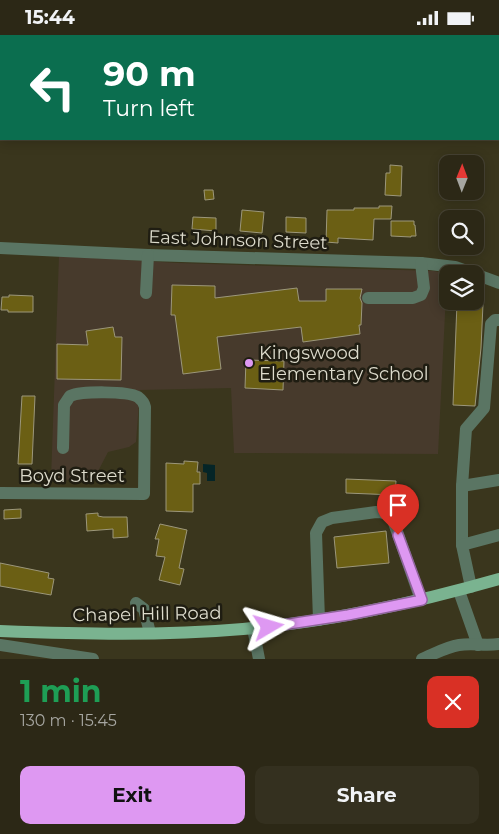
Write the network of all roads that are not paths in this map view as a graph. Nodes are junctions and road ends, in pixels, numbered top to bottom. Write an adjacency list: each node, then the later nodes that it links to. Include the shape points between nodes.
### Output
1 (0, 248): 2 (street, East Johnson Street)
2 (148, 255): 3 (street, East Johnson Street); 7 (street)
3 (421, 263): 4 (street, East Johnson Street); 8 (street, via 424,288 421,295 413,298)
4 (439, 265)
5 (484, 277): 6 (street, East Johnson Street)
6 (499, 283)
7 (146, 293)
8 (368, 298)
9 (499, 320): 12 (street, via 490,325 484,408 466,429)
10 (62, 448): 13 (street, Boyd Street, via 63,409 67,398 77,393 133,395 144,404 144,494)
11 (499, 480): 12 (street)
12 (462, 486): 15 (street)
13 (0, 493)
14 (499, 535): 15 (street)
15 (462, 545): 17 (street)
16 (499, 579): 17 (main road, Chapel Hill Road)
17 (465, 589): 18 (main road, Chapel Hill Road); 26 (street)
18 (422, 600): 20 (main road, Chapel Hill Road); 20 (street, via 390,516 376,512 332,518 322,522 316,533)
19 (136, 603): 23 (street, via 144,609)
20 (319, 620): 21 (main road, Chapel Hill Road)
21 (253, 628): 23 (main road, Chapel Hill Road); 28 (street)
22 (0, 631): 23 (main road, Chapel Hill Road)
23 (150, 633)
24 (499, 644): 26 (street)
25 (0, 645): 27 (street)
26 (478, 645): 29 (street, via 453,646)
27 (93, 659)
28 (259, 659)
29 (422, 659)

